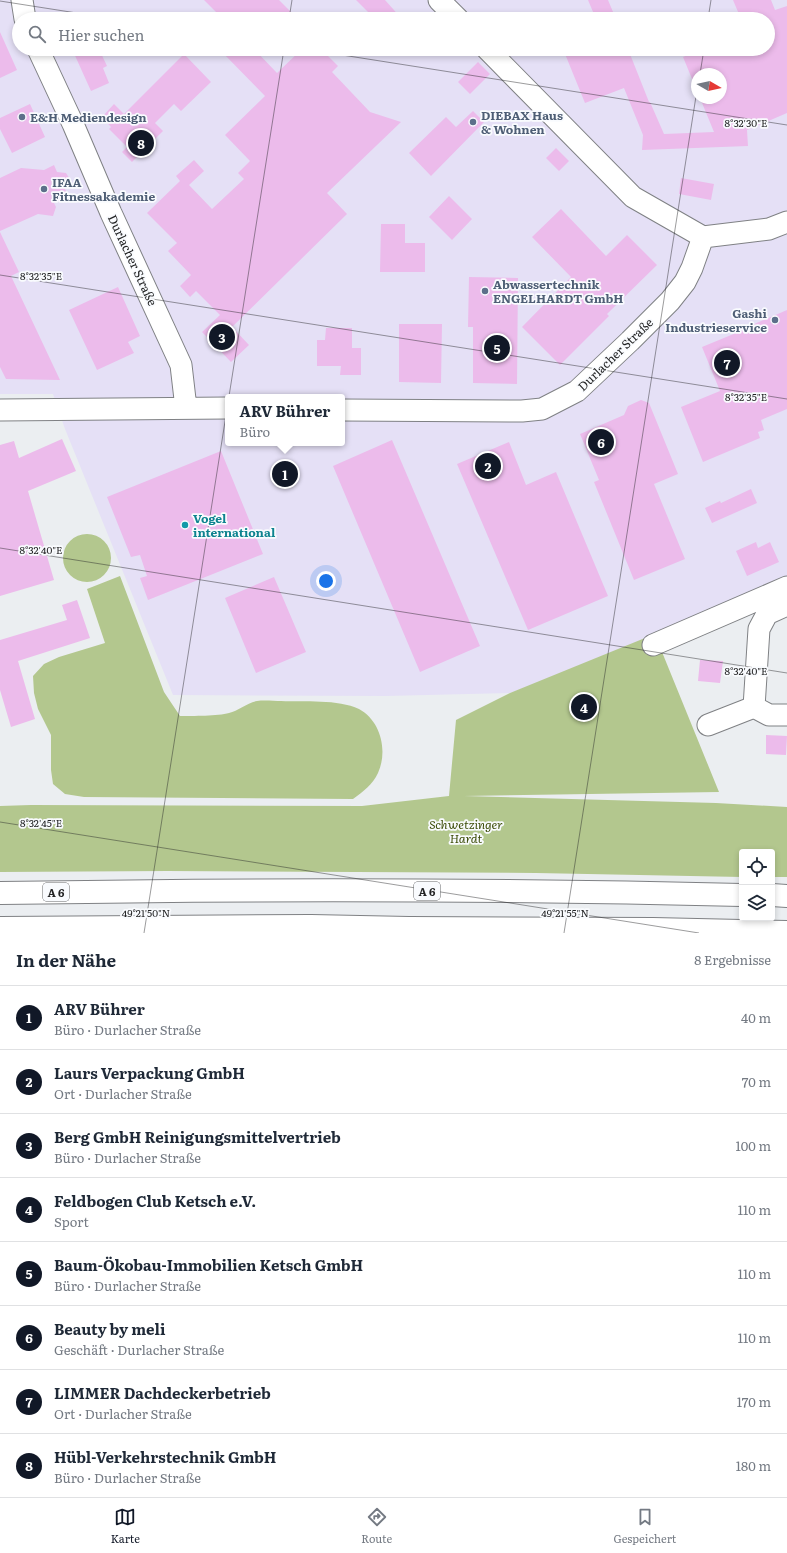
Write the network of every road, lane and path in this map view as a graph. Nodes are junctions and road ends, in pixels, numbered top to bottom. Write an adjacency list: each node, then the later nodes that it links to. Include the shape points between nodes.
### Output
1 (22, 0): 3 (street)
2 (439, 0): 4 (street)
3 (24, 12)
4 (451, 12)
5 (41, 56): 9 (street, Durlacher Straße, via 181,365)
6 (495, 56): 8 (street, via 633,197)
7 (787, 222): 8 (street, via 769,229)
8 (703, 237): 12 (street, Durlacher Straße, via 685,282 670,301 577,391 542,409)
9 (186, 408): 10 (street); 11 (street)
10 (225, 408)
11 (0, 410)
12 (345, 410)
13 (787, 587): 15 (street)
14 (787, 605): 16 (street, via 767,614 758,629)
15 (653, 645)
16 (754, 707): 17 (street, via 769,715); 18 (street)
17 (787, 715)
18 (708, 725)
19 (0, 893): 20 (highway, A 6, via 312,891)
20 (739, 895)
21 (775, 895): 22 (highway)
22 (787, 896)
23 (0, 928): 24 (highway, via 311,926)
24 (402, 930): 25 (highway, via 653,929)
25 (787, 932)

